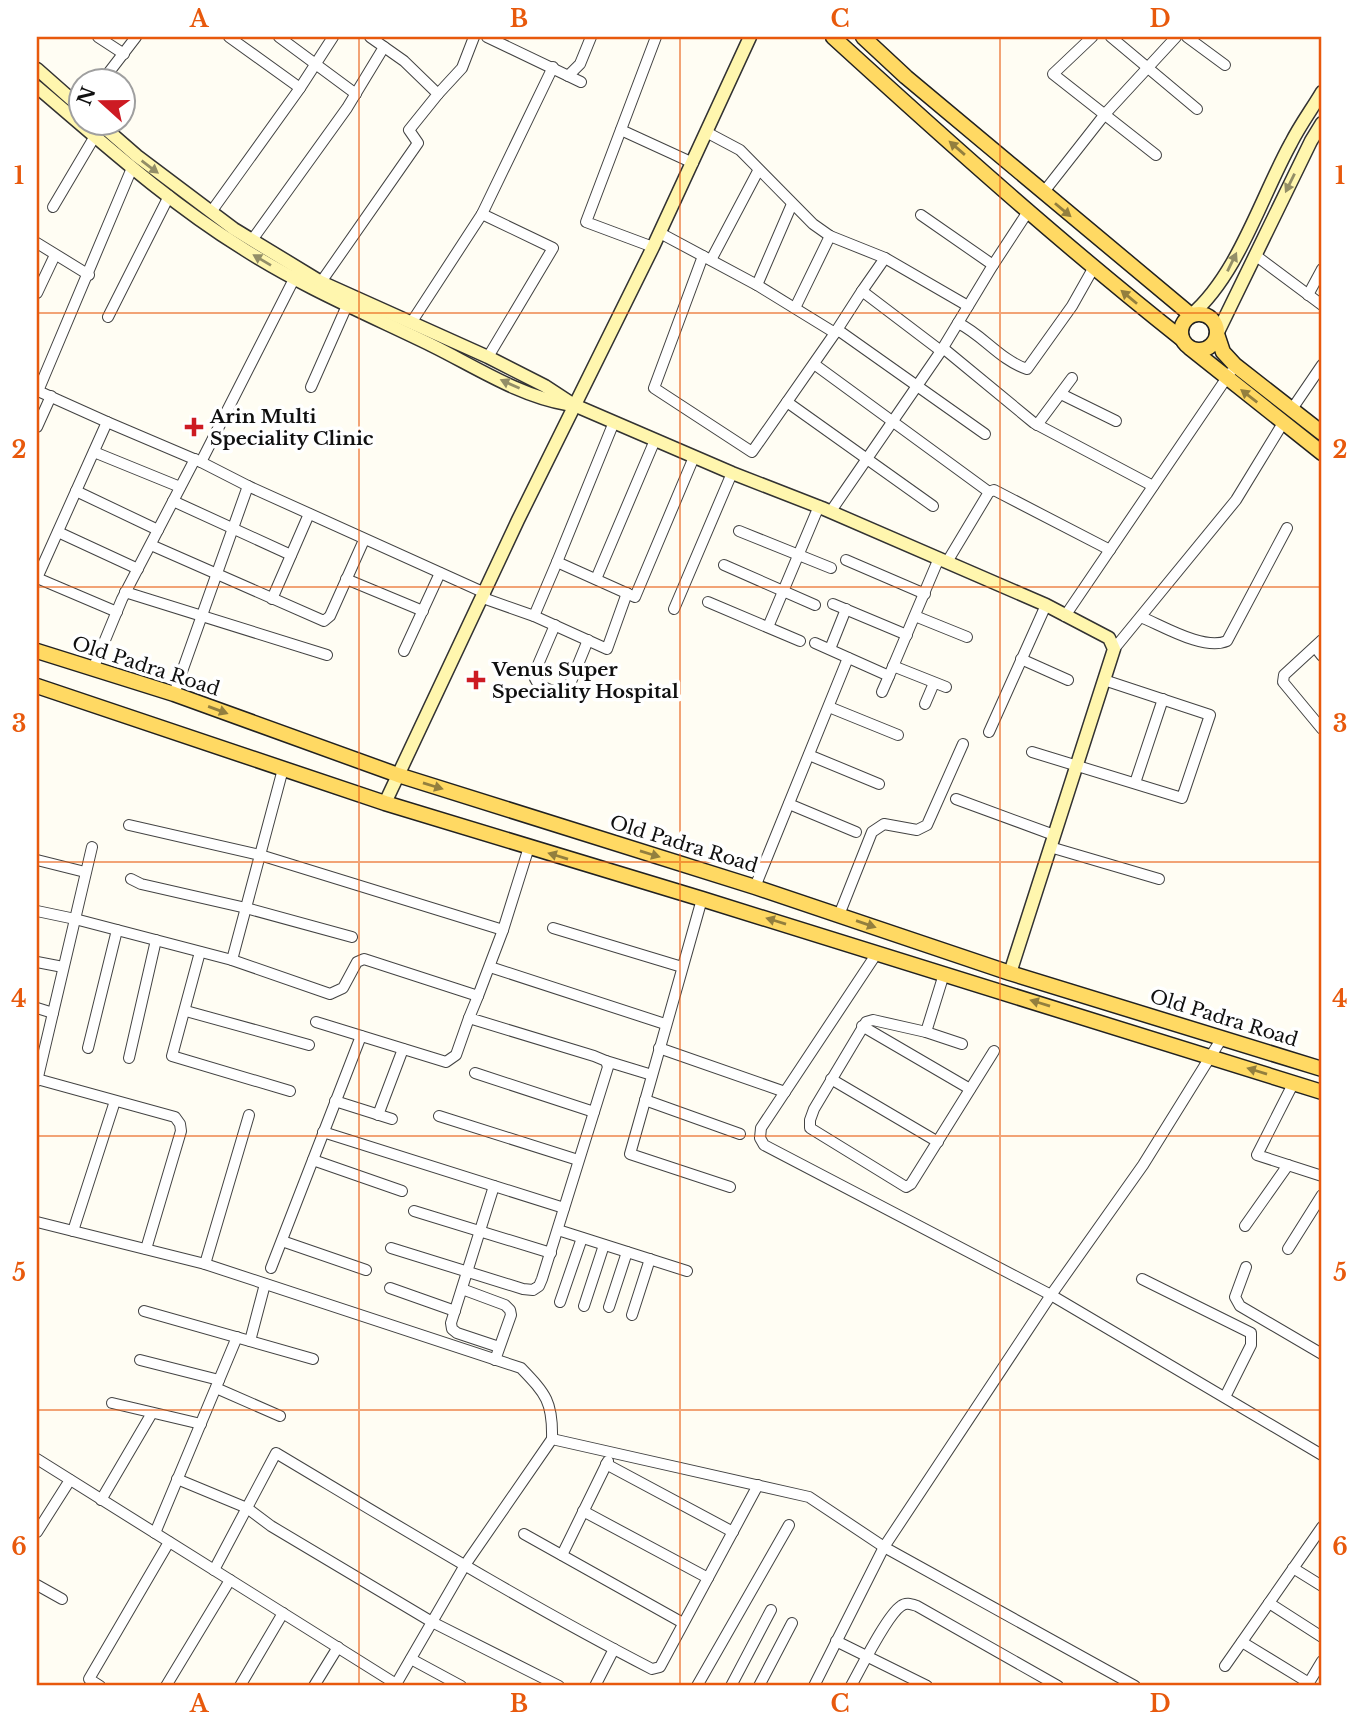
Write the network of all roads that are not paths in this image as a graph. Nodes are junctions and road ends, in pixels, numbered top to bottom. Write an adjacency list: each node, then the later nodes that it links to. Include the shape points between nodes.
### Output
1 (97, 37): 19 (street)
2 (136, 37): 19 (street)
3 (229, 37): 29 (street)
4 (279, 37): 20 (street)
5 (333, 37): 20 (street)
6 (370, 37): 18 (street)
7 (474, 37): 32 (street, via 462,68)
8 (487, 37): 24 (street)
9 (591, 37): 26 (street, via 580,64)
10 (656, 37): 38 (street)
11 (750, 37): 39 (street)
12 (834, 37): 50 (main road, one-way to 12)
13 (863, 37): 46 (main road)
14 (1092, 37): 36 (street, via 1053,74)
15 (1111, 37): 23 (street)
16 (1176, 37): 23 (street)
17 (1187, 37): 21 (street)
18 (384, 47): 31 (street); 32 (street)
19 (124, 54): 22 (street)
20 (316, 64): 29 (street); 31 (street)
21 (1225, 65)
22 (114, 66)
23 (1147, 66): 34 (street); 36 (street)
24 (552, 67): 26 (street); 52 (street)
25 (37, 69): 33 (street)
26 (568, 76): 27 (street)
27 (581, 82)
28 (37, 88): 35 (street)
29 (300, 88): 51 (street)
30 (1322, 92): 77 (street, one-way to 30, via 1227,272 1291,142)
31 (356, 94): 56 (street)
32 (438, 94): 68 (street, via 410,130 418,143)
33 (66, 95)
34 (1197, 108)
35 (66, 112)
36 (1105, 114): 42 (street); 46 (street)
37 (1322, 123): 60 (street, one-way to 60)
38 (621, 130): 43 (street); 58 (street, via 586,222)
39 (708, 133): 43 (street); 45 (street, via 740,150)
40 (95, 136): 44 (street); 49 (street)
41 (114, 136): 51 (street, one-way to 51)
42 (1156, 155)
43 (693, 163): 54 (street)
44 (132, 168): 47 (street); 66 (street)
45 (758, 170): 48 (street); 61 (street)
46 (1043, 192): 77 (main road, one-way to 77)
47 (169, 196): 67 (street, one-way to 47, via 230,241); 78 (street)
48 (792, 204): 55 (street); 69 (street)
49 (53, 207)
50 (1029, 210): 63 (street); 64 (main road)
51 (211, 212): 56 (street)
52 (482, 214): 79 (street); 85 (street, via 553,248)
53 (921, 215): 63 (street)
54 (660, 233): 58 (street); 61 (street)
55 (830, 236): 62 (street); 76 (street)
56 (252, 240): 68 (street)
57 (37, 243): 59 (street)
58 (653, 247): 96 (street)
59 (55, 255): 66 (street); 71 (street)
60 (1255, 255): 72 (street); 82 (street)
61 (707, 258): 69 (street); 95 (street, via 654,388 752,452)
62 (885, 258): 70 (street); 75 (street)
63 (993, 265): 75 (street)
64 (1094, 267): 80 (street, via 1027,369 1013,364 976,332); 83 (main road, one-way to 64)
65 (1322, 269): 72 (street)
66 (89, 275): 94 (street, via 38,391)
67 (294, 279): 73 (street); 112 (street)
68 (321, 282): 73 (street)
69 (757, 285): 76 (street)
70 (862, 291): 81 (street); 84 (street)
71 (37, 293)
72 (1308, 295): 74 (street)
73 (350, 300): 79 (street); 92 (street); 96 (street, one-way to 73, via 543,398)
74 (1322, 305)
75 (968, 306): 80 (street)
76 (795, 308): 81 (street)
77 (1191, 315): 82 (main road, via 1208,315); 83 (main road, via 1181,327)
78 (107, 317)
79 (411, 323): 85 (street)
80 (958, 323): 84 (street)
81 (836, 331): 86 (street); 91 (street)
82 (1217, 334): 83 (main road, via 1202,350); 87 (main road, via 1223,352)
83 (1186, 344): 89 (main road)
84 (942, 349): 91 (street); 103 (street)
85 (488, 357): 96 (street)
86 (814, 364): 95 (street); 101 (street)
87 (1235, 365): 89 (street); 97 (main road)
88 (1322, 365): 97 (street)
89 (1226, 378): 102 (main road, one-way to 89); 115 (street)
90 (1072, 379): 93 (street)
91 (918, 385): 101 (street); 106 (street)
92 (311, 387)
93 (1061, 394): 98 (street); 103 (street)
94 (51, 396): 99 (street); 104 (street)
95 (787, 402): 111 (street)
96 (574, 405): 100 (street); 148 (street)
97 (1292, 410): 105 (main road)
98 (1116, 421)
99 (107, 422): 108 (street); 112 (street)
100 (614, 422): 107 (street); 135 (street)
101 (892, 422): 111 (street); 118 (street)
102 (1283, 423): 109 (main road); 162 (street, via 1236,500)
103 (1037, 425): 115 (street)
104 (37, 427)
105 (1322, 433)
106 (985, 434)
107 (654, 440): 110 (street); 143 (street)
108 (94, 452): 116 (street); 117 (street)
109 (1322, 453)
110 (694, 457): 113 (street); 146 (street, via 635,597)
111 (867, 459): 120 (street); 121 (street)
112 (198, 460): 114 (street); 116 (street)
113 (732, 474): 121 (street); 154 (street)
114 (247, 486): 122 (street); 124 (street)
115 (1153, 486): 130 (street)
116 (180, 487): 119 (street)
117 (76, 491): 125 (street); 127 (street)
118 (989, 492): 130 (street, via 999,491); 134 (street)
119 (173, 501): 124 (street); 125 (street)
120 (933, 506)
121 (825, 509): 132 (street); 134 (street)
122 (309, 514): 128 (street); 131 (street)
123 (1287, 528): 162 (street, via 1227,642 1205,643)
124 (232, 529): 131 (street); 141 (street)
125 (158, 530): 129 (street)
126 (739, 531): 132 (street)
127 (58, 532): 136 (street); 139 (street)
128 (364, 540): 140 (street); 142 (street)
129 (151, 545): 139 (street); 141 (street)
130 (1110, 550): 160 (street)
131 (291, 555): 149 (street)
132 (799, 555): 138 (street); 144 (street)
133 (846, 560): 147 (street)
134 (943, 560): 147 (street); 153 (street)
135 (557, 562): 143 (street); 158 (street)
136 (40, 563): 157 (street, via 37,578)
137 (724, 565): 144 (street)
138 (831, 568)
139 (138, 569): 145 (street)
140 (440, 573): 148 (street); 156 (street)
141 (216, 575): 149 (street); 161 (street)
142 (346, 579): 149 (street, via 327,620); 156 (street)
143 (596, 579): 146 (street)
144 (783, 591): 152 (street); 164 (street)
145 (125, 592): 157 (street); 161 (street)
146 (627, 593): 167 (street, via 607,649)
147 (925, 594): 159 (street)
148 (484, 595): 158 (street); 199 (street)
149 (272, 599)
150 (708, 602): 164 (street)
151 (833, 604): 155 (street)
152 (815, 605)
153 (1046, 605): 160 (street); 178 (street)
154 (674, 609)
155 (846, 609): 165 (street); 171 (street)
156 (423, 611): 173 (street)
157 (117, 612): 179 (street)
158 (534, 616): 163 (street)
159 (915, 616): 165 (street); 166 (street)
160 (1065, 616): 172 (street, via 1108,638)
161 (201, 617): 175 (street); 187 (street)
162 (1141, 617): 172 (street)
163 (555, 625): 167 (street); 167 (street, via 534,674 537,683 564,693)
164 (768, 627): 168 (street)
165 (907, 635): 180 (street)
166 (967, 637)
167 (588, 640)
168 (800, 640)
169 (815, 643): 171 (street)
170 (1318, 643): 176 (street); 191 (street, via 1284,675 1283,682)
171 (830, 649): 177 (street)
172 (1114, 649): 182 (street)
173 (404, 650)
174 (37, 651): 179 (main road, Old Padra Road)
175 (327, 655)
176 (1322, 656)
177 (848, 658): 180 (street); 190 (street)
178 (1021, 659): 181 (street); 192 (street)
179 (93, 669): 187 (main road, Old Padra Road)
180 (891, 671): 183 (street); 186 (street)
181 (1068, 680)
182 (1104, 680): 188 (street); 197 (street)
183 (934, 683): 185 (street); 189 (street)
184 (37, 686): 198 (main road, Old Padra Road)
185 (946, 687)
186 (882, 692)
187 (174, 694): 199 (main road, Old Padra Road, one-way to 199)
188 (1163, 699): 200 (street); 200 (street, via 1210,715 1182,798)
189 (925, 704)
190 (829, 707): 193 (street); 196 (street)
191 (1322, 729)
192 (989, 732)
193 (898, 735)
194 (963, 744): 219 (street, via 928,825 918,830 884,824 872,832)
195 (1032, 752): 197 (street)
196 (809, 755): 201 (street); 204 (street)
197 (1077, 765): 200 (street); 207 (street)
198 (283, 769): 203 (main road, Old Padra Road); 210 (street)
199 (398, 775): 203 (street); 215 (main road, Old Padra Road, one-way to 215)
200 (1135, 783)
201 (878, 784)
202 (956, 799): 207 (street)
203 (385, 803): 209 (main road, Old Padra Road)
204 (789, 804): 206 (street); 215 (street)
205 (130, 825): 210 (street)
206 (856, 832)
207 (1052, 841): 214 (street); 233 (street)
208 (92, 847): 212 (street)
209 (530, 847): 216 (main road, Old Padra Road, one-way to 209); 223 (street)
210 (260, 855): 217 (street); 223 (street)
211 (37, 860): 212 (street)
212 (85, 872): 220 (street)
213 (131, 879): 217 (street)
214 (1159, 879)
215 (755, 887): 219 (main road, Old Padra Road)
216 (702, 899): 227 (main road, Old Padra Road, one-way to 216); 232 (street)
217 (246, 908): 224 (street); 228 (street)
218 (37, 911): 220 (street)
219 (839, 915): 233 (main road, Old Padra Road, one-way to 233)
220 (75, 919): 222 (street); 230 (street)
221 (553, 928): 232 (street)
222 (117, 930): 225 (street); 248 (street)
223 (503, 930): 231 (street)
224 (352, 937)
225 (156, 940): 226 (street); 253 (street)
226 (200, 952): 228 (street); 237 (street)
227 (877, 953): 234 (main road, Old Padra Road); 263 (street)
228 (232, 960): 235 (street, via 330,994 343,988 357,962 364,959)
229 (37, 962): 230 (street)
230 (63, 967): 238 (street)
231 (489, 967): 235 (street); 241 (street)
232 (682, 967): 241 (street)
233 (1010, 973): 245 (main road, Old Padra Road)
234 (944, 974): 243 (street); 252 (main road, Old Padra Road, one-way to 234)
235 (478, 996): 239 (street)
236 (37, 1008): 238 (street)
237 (186, 1011): 247 (street); 262 (street, via 172,1056)
238 (52, 1013): 259 (street)
239 (469, 1018): 250 (street, via 452,1060); 254 (street)
240 (316, 1022): 244 (street)
241 (665, 1024): 249 (street)
242 (862, 1026): 243 (street, via 873,1020); 258 (street); 261 (street)
243 (926, 1032): 246 (street)
244 (361, 1036): 250 (street); 267 (street)
245 (1222, 1038): 252 (street); 255 (main road, Old Padra Road)
246 (962, 1044)
247 (309, 1045)
248 (88, 1048)
249 (659, 1048): 257 (street); 263 (street)
250 (403, 1049): 270 (street)
251 (994, 1051): 261 (street)
252 (1212, 1057): 260 (main road, Old Padra Road, one-way to 252); 310 (street)
253 (128, 1058)
254 (606, 1061): 257 (street); 268 (street)
255 (1322, 1069)
256 (475, 1073): 268 (street)
257 (652, 1074): 265 (street)
258 (831, 1079): 275 (street); 275 (street, via 810,1128 899,1184 911,1184)
259 (37, 1080): 266 (street)
260 (1294, 1082): 264 (main road, Old Padra Road); 278 (street, via 1257,1155)
261 (970, 1089): 275 (street)
262 (290, 1091)
263 (785, 1092): 310 (street, via 761,1128 764,1145)
264 (1322, 1092)
265 (645, 1100): 274 (street); 281 (street, via 630,1154)
266 (115, 1101): 289 (street); 295 (street, via 175,1117 180,1124)
267 (335, 1101): 270 (street); 273 (street)
268 (594, 1112): 277 (street)
269 (249, 1115): 300 (street)
270 (378, 1115): 272 (street)
271 (439, 1116): 277 (street)
272 (392, 1119)
273 (323, 1132): 276 (street); 280 (street)
274 (740, 1134)
275 (938, 1142)
276 (313, 1160): 282 (street); 292 (street)
277 (578, 1160): 284 (street)
278 (1288, 1166): 279 (street); 287 (street)
279 (1322, 1176)
280 (495, 1186): 284 (street); 290 (street)
281 (730, 1187)
282 (402, 1191)
283 (1322, 1195): 296 (street)
284 (564, 1208): 288 (street)
285 (414, 1211): 290 (street)
286 (37, 1222): 289 (street)
287 (1245, 1226)
288 (558, 1230): 291 (street); 298 (street)
289 (73, 1231): 295 (street)
290 (480, 1232): 298 (street); 305 (street)
291 (582, 1238): 293 (street); 311 (street)
292 (282, 1241): 302 (street); 303 (street)
293 (604, 1245): 297 (street); 312 (street)
294 (391, 1248): 305 (street)
295 (146, 1249): 300 (street)
296 (1287, 1249)
297 (626, 1252): 299 (street); 313 (street)
298 (551, 1253): 305 (street, via 539,1286 533,1290)
299 (650, 1259): 304 (street); 316 (street)
300 (205, 1264): 307 (street)
301 (1246, 1267): 320 (street, via 1236,1297 1240,1306)
302 (271, 1268)
303 (366, 1270)
304 (687, 1271)
305 (467, 1272): 309 (street)
306 (1142, 1279): 325 (street, via 1251,1333 1251,1345)
307 (265, 1284): 318 (street); 323 (street)
308 (390, 1288): 315 (street)
309 (463, 1289): 315 (street); 319 (street, via 510,1310)
310 (1051, 1295): 325 (street); 348 (street)
311 (560, 1302)
312 (584, 1307)
313 (609, 1307)
314 (144, 1311): 317 (street)
315 (455, 1311): 319 (street, via 452,1329)
316 (632, 1315)
317 (237, 1337): 318 (street); 324 (street)
318 (250, 1340): 321 (street)
319 (499, 1347): 323 (street)
320 (1321, 1350)
321 (313, 1359)
322 (140, 1360): 324 (street)
323 (495, 1360): 330 (street, via 521,1368 542,1389 553,1413)
324 (218, 1384): 328 (street); 329 (street)
325 (1224, 1397): 332 (street)
326 (112, 1403): 327 (street)
327 (152, 1413): 329 (street); 338 (street)
328 (280, 1416)
329 (201, 1424): 335 (street)
330 (552, 1439): 331 (street); 350 (street)
331 (612, 1452): 334 (street); 337 (street)
332 (1322, 1455)
333 (37, 1459): 336 (street)
334 (606, 1464): 340 (street); 344 (street)
335 (177, 1479): 339 (street); 345 (street)
336 (70, 1480): 338 (street); 343 (street)
337 (758, 1485): 344 (street); 348 (street, via 809,1497)
338 (101, 1500): 345 (street)
339 (247, 1508): 350 (street, via 276,1453); 352 (street); 361 (street)
340 (583, 1511): 349 (street); 353 (street)
341 (789, 1525): 382 (street)
342 (1321, 1530): 351 (street)
343 (37, 1532)
344 (733, 1532): 353 (street)
345 (155, 1533): 347 (street)
346 (524, 1534): 349 (street)
347 (169, 1542): 352 (street); 375 (street, via 89,1679)
348 (884, 1547): 365 (street); 389 (street)
349 (562, 1555): 362 (street)
350 (465, 1565): 361 (street); 368 (street)
351 (1293, 1568): 356 (street); 358 (street)
352 (214, 1570): 354 (street)
353 (708, 1578): 362 (street)
354 (230, 1580): 360 (street); 376 (street)
355 (37, 1585): 357 (street)
356 (1322, 1586)
357 (62, 1599)
358 (1269, 1602): 364 (street); 366 (street)
359 (771, 1609): 383 (street)
360 (283, 1613): 367 (street); 377 (street)
361 (432, 1622): 370 (street); 380 (street)
362 (684, 1623): 368 (street, via 657,1669)
363 (792, 1623): 384 (street)
364 (1322, 1637)
365 (836, 1641): 369 (street); 385 (street)
366 (1242, 1642): 372 (street); 374 (street)
367 (338, 1647): 373 (street); 378 (street)
368 (614, 1649): 381 (street)
369 (867, 1655): 386 (street); 387 (street); 388 (street, via 894,1613 907,1604)
370 (411, 1659): 373 (street); 379 (street)
371 (1322, 1661): 374 (street)
372 (1225, 1666)
373 (396, 1685)
374 (1308, 1685)
375 (100, 1686)
376 (166, 1686)
377 (240, 1686)
378 (314, 1686)
379 (461, 1686)
380 (559, 1686)
381 (595, 1686)
382 (697, 1686)
383 (731, 1686)
384 (759, 1686)
385 (814, 1686)
386 (851, 1686)
387 (927, 1686)
388 (1058, 1686)
389 (1135, 1686)

